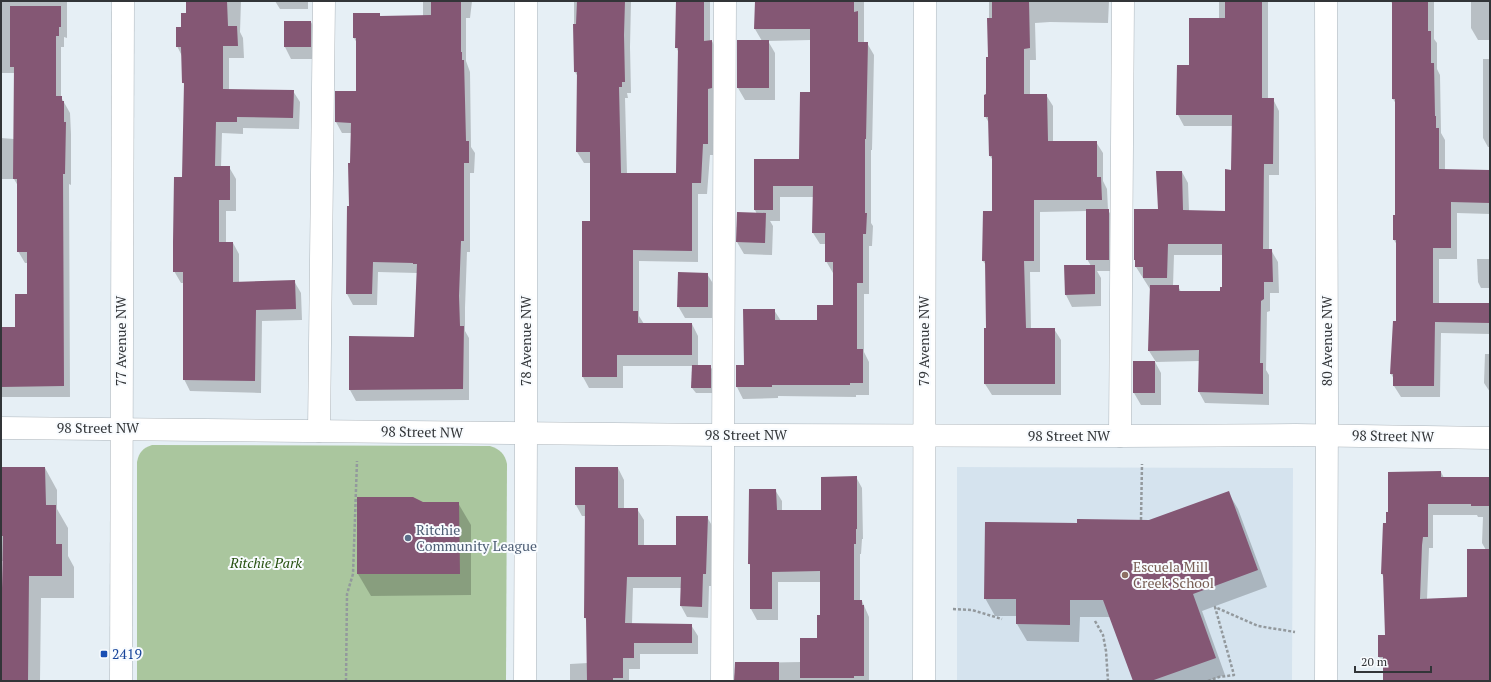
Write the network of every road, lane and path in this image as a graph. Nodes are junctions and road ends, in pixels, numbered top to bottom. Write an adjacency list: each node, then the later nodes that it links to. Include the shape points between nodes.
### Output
1 (123, 1): 9 (street, 77 Avenue NW)
2 (324, 1): 10 (street)
3 (526, 1): 11 (street, 78 Avenue NW)
4 (725, 1): 12 (street)
5 (925, 1): 13 (street, 79 Avenue NW)
6 (1123, 1): 15 (street)
7 (1326, 1): 14 (street, 80 Avenue NW)
8 (1, 428): 9 (street, 98 Street NW)
9 (121, 428): 10 (street, 98 Street NW); 24 (street, 77 Avenue NW)
10 (319, 431): 11 (street, 98 Street NW)
11 (526, 433): 12 (street, 98 Street NW); 26 (street, 78 Avenue NW)
12 (722, 435): 13 (street, 98 Street NW); 27 (street)
13 (924, 435): 15 (street, 98 Street NW); 28 (street, 79 Avenue NW)
14 (1327, 435): 15 (street, 98 Street NW); 16 (street, 98 Street NW); 31 (street, 80 Avenue NW)
15 (1120, 436)
16 (1490, 438)
17 (357, 461): 25 (path, via 353,574 347,594)
18 (1142, 464): 19 (path)
19 (1142, 520)
20 (953, 609): 21 (path, via 972,610)
21 (1002, 619)
22 (1095, 621): 29 (path, via 1103,635)
23 (1295, 632): 30 (path, via 1258,626 1215,607 1234,675)
24 (121, 681)
25 (346, 681)
26 (525, 681)
27 (722, 681)
28 (924, 681)
29 (1108, 681)
30 (1208, 681)
31 (1326, 681)

